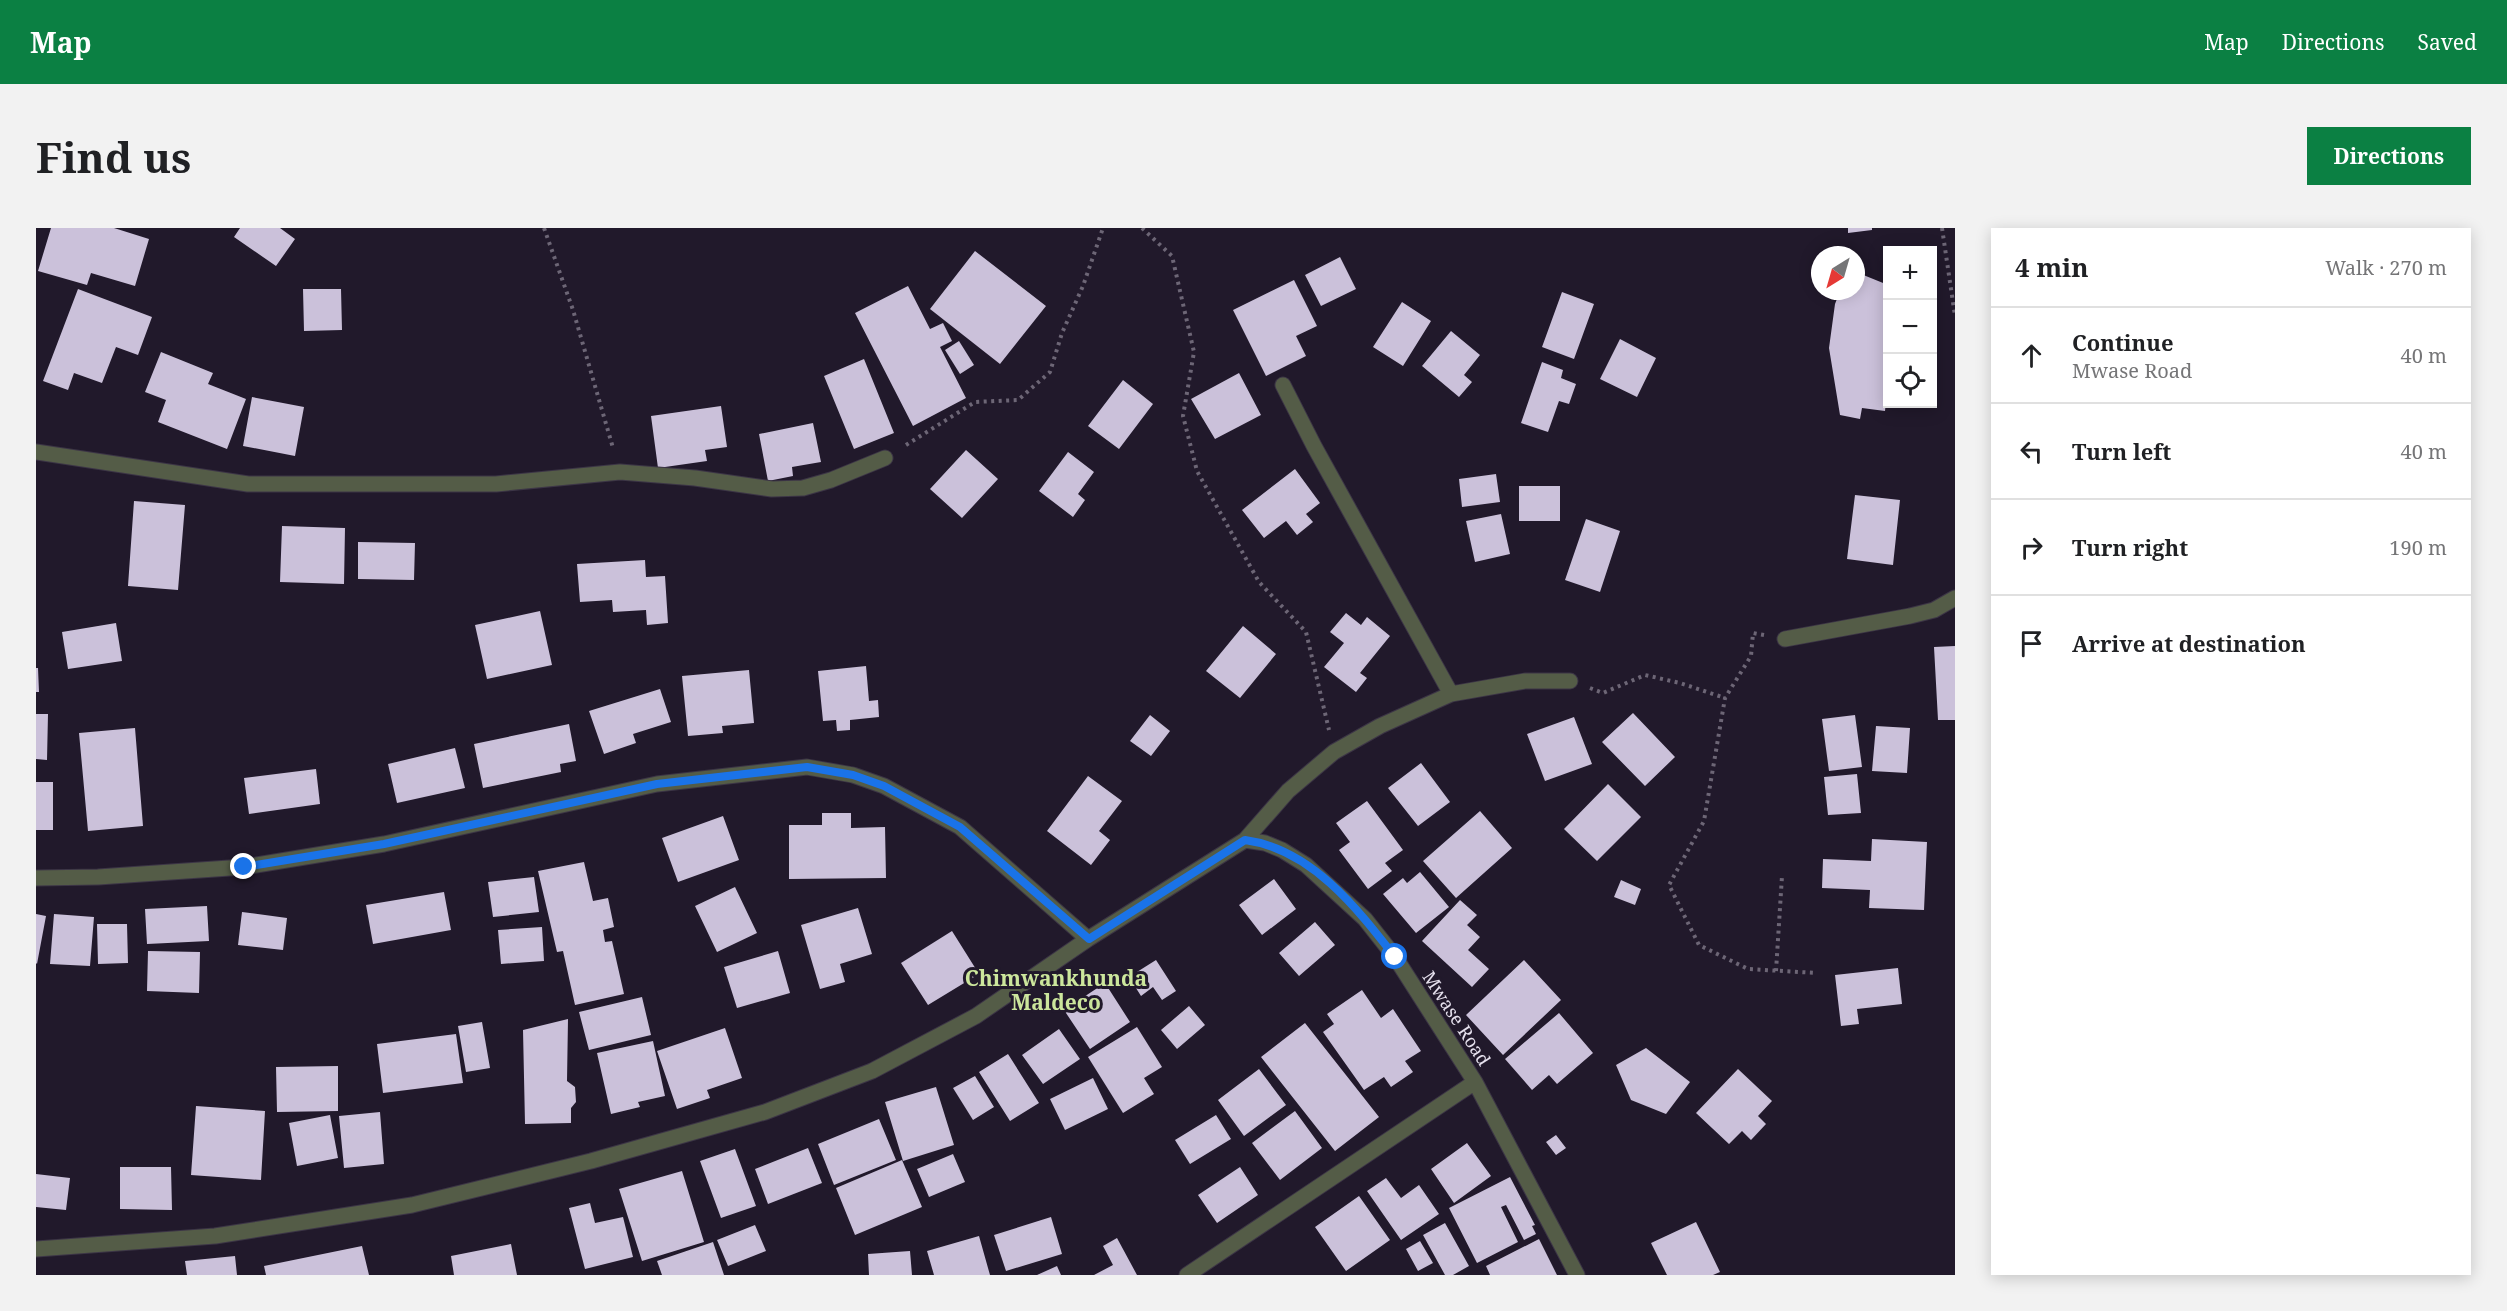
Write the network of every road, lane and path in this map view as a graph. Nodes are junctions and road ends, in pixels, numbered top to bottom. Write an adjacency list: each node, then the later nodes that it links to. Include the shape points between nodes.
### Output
1 (544, 228): 9 (path, via 573,310)
2 (1103, 228): 8 (path, via 1050,372 1018,400 975,402)
3 (1142, 228): 15 (path, via 1172,256 1194,352 1183,416 1197,471 1259,582 1306,632)
4 (1942, 228): 5 (path)
5 (1955, 316)
6 (1283, 385): 13 (street)
7 (36, 452): 9 (street, via 248,484 496,484)
8 (885, 458): 9 (street, via 804,488 772,489)
9 (620, 472)
10 (1955, 598): 11 (street, via 1934,610 1910,616)
11 (1785, 639): 14 (path, via 1752,633 1751,656)
12 (1570, 681): 13 (street, via 1525,681); 14 (path, via 1603,693 1645,675)
13 (1451, 694): 15 (street, via 1380,726)
14 (1725, 698): 20 (path, via 1704,821 1669,885 1699,945 1748,969)
15 (1335, 752): 16 (street, via 1288,791)
16 (1245, 840): 19 (street); 22 (street, Mwase Road, via 1265,843 1306,865 1365,919 1395,957)
17 (1782, 876): 20 (path)
18 (36, 878): 19 (street, via 244,867 384,844 657,784 807,767 853,775 884,786 960,827)
19 (1089, 939): 23 (street, via 976,1016 872,1071 765,1112 591,1161 412,1205 215,1236)
20 (1776, 971): 21 (path)
21 (1817, 973)
22 (1475, 1082): 24 (street); 25 (street, Mwase Road)
23 (36, 1249)
24 (1187, 1275)
25 (1577, 1275)

